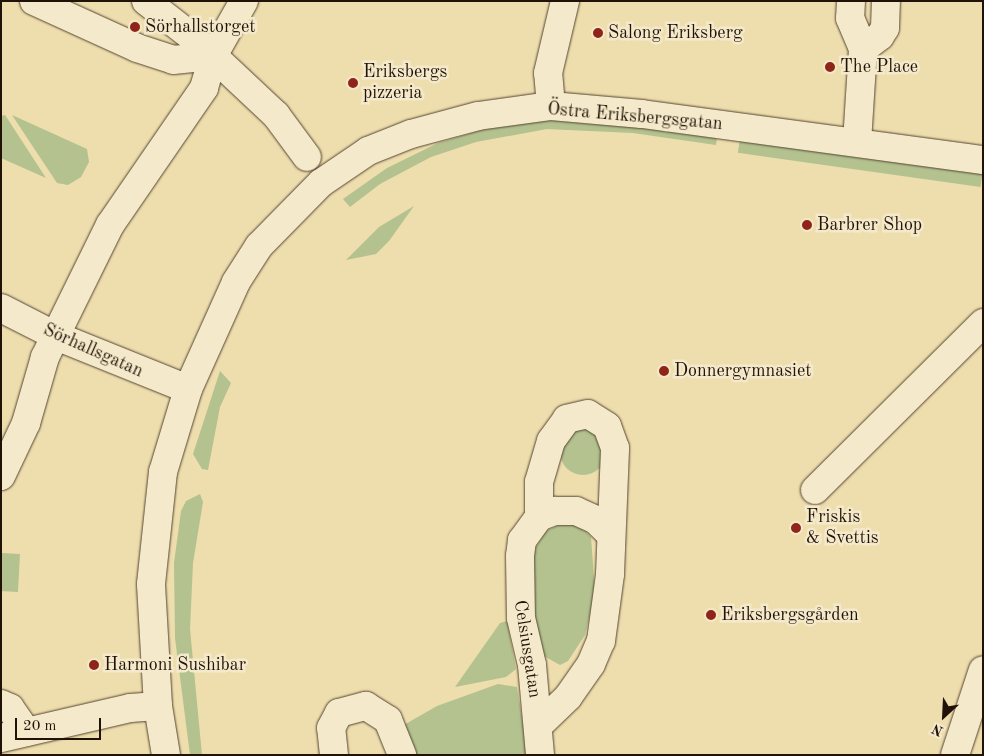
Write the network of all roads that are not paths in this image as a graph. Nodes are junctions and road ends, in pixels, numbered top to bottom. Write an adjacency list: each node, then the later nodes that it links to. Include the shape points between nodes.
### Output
1 (34, 1): 8 (street, via 137,48 173,60)
2 (146, 1): 8 (street)
3 (244, 1): 8 (street)
4 (851, 1): 7 (street, via 850,18)
5 (886, 1): 7 (street, via 885,28)
6 (568, 3): 9 (street, via 548,73)
7 (863, 49): 10 (street)
8 (213, 56): 11 (street, via 276,115); 15 (street, via 204,88 110,225)
9 (551, 106): 10 (street, Östra Eriksbergsgatan, via 642,114); 16 (street, Östra Eriksbergsgatan, via 478,116 411,134 368,151 321,183 259,246 236,282)
10 (857, 142): 12 (street, Östra Eriksbergsgatan)
11 (307, 157)
12 (983, 160)
13 (1, 308): 15 (street, Sörhallsgatan)
14 (983, 323): 18 (street)
15 (56, 336): 16 (street, Sörhallsgatan); 17 (street, via 40,369 26,424)
16 (188, 389): 23 (street, Östra Eriksbergsgatan, via 163,472 158,510 151,584)
17 (1, 476)
18 (815, 490)
19 (539, 517): 20 (street, via 555,511 576,511 596,520); 20 (street, Celsiusgatan, via 539,482 552,441 567,419 588,414 607,426 614,448); 24 (street, Celsiusgatan, via 522,540 518,592)
20 (610, 534): 24 (street, Celsiusgatan, via 610,574 601,640 591,664 568,697)
21 (983, 670): 31 (street)
22 (1, 704): 25 (street, via 10,708)
23 (158, 706): 25 (street, via 130,708); 27 (street, Östra Eriksbergsgatan)
24 (538, 726): 30 (street, Celsiusgatan)
25 (27, 732): 26 (street)
26 (1, 738)
27 (166, 755)
28 (334, 755): 29 (street, via 332,728 339,713 366,706 388,720)
29 (402, 755)
30 (540, 755)
31 (954, 755)

